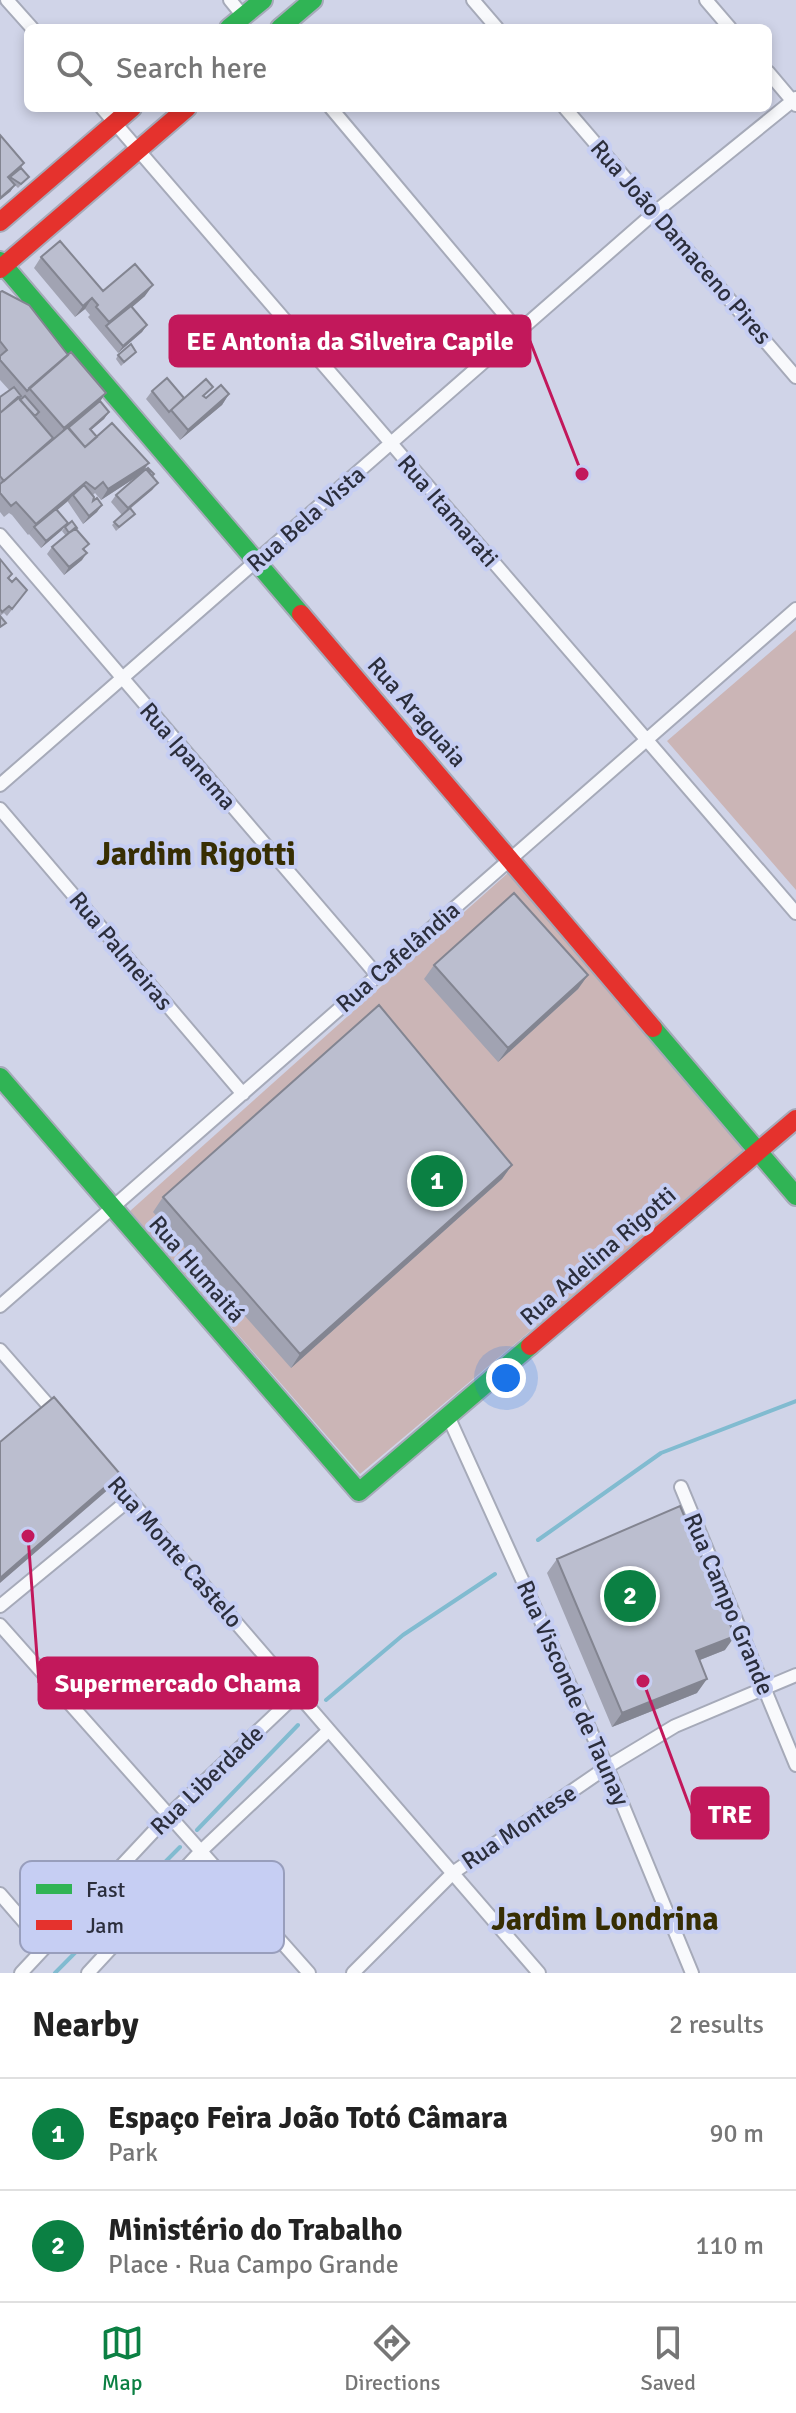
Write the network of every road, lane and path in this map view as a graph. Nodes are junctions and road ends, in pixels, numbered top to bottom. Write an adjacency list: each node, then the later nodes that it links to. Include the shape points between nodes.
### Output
1 (7, 0): 8 (street)
2 (230, 0): 7 (street)
3 (263, 0): 7 (street)
4 (313, 0): 9 (street)
5 (473, 0): 10 (street)
6 (706, 0): 11 (street)
7 (236, 22)
8 (28, 24)
9 (285, 24)
10 (494, 24)
11 (727, 24)
12 (772, 76): 13 (street)
13 (795, 101): 21 (street, Rua Bela Vista)
14 (106, 112): 19 (street, Rua Itamarati)
15 (127, 112): 19 (street)
16 (182, 112): 20 (street)
17 (334, 112): 24 (street)
18 (568, 112): 21 (street, Rua João Damaceno Pires)
19 (115, 122): 20 (street, Rua Itamarati); 22 (street)
20 (140, 148): 23 (street); 26 (street, Rua Itamarati)
21 (654, 213): 24 (street, Rua Bela Vista); 25 (street, Rua João Damaceno Pires)
22 (0, 222)
23 (1, 265): 28 (street, Rua Araguaia)
24 (520, 333): 26 (street, Rua Bela Vista)
25 (796, 377)
26 (391, 446): 28 (street, Rua Bela Vista); 31 (street, Rua Itamarati)
27 (0, 535): 30 (street, Rua Ipanema)
28 (257, 562): 30 (street, Rua Bela Vista); 34 (street, Rua Araguaia)
29 (796, 609): 31 (street, Rua Cafelândia)
30 (123, 681): 32 (street, Rua Bela Vista); 36 (street, Rua Ipanema)
31 (645, 738): 34 (street, Rua Cafelândia); 35 (street, Rua Itamarati)
32 (0, 785)
33 (0, 809): 38 (street, Rua Palmeiras)
34 (510, 857): 36 (street, Rua Cafelândia); 40 (street, Rua Araguaia)
35 (796, 913)
36 (377, 975): 38 (street, Rua Cafelândia)
37 (0, 1077): 42 (street, Rua Humaitá)
38 (243, 1094): 42 (street, Rua Cafelândia)
39 (796, 1119): 40 (street, Rua Adelina Rigotti)
40 (759, 1150): 41 (street, Rua Araguaia); 45 (street, Rua Adelina Rigotti)
41 (796, 1196)
42 (113, 1209): 43 (street, Rua Cafelândia); 49 (street, Rua Humaitá)
43 (0, 1306)
44 (0, 1350): 46 (street)
45 (448, 1416): 49 (street, Rua Adelina Rigotti); 58 (street, Rua Visconde de Taunay)
46 (62, 1421)
47 (91, 1455): 50 (street, Rua Monte Castelo)
48 (681, 1487): 54 (street, Rua Campo Grande)
49 (359, 1492)
50 (130, 1499): 51 (street); 55 (street, Rua Monte Castelo)
51 (0, 1606)
52 (0, 1625): 59 (street)
53 (796, 1675): 54 (street, Rua Montese)
54 (765, 1688): 57 (street, Rua Campo Grande); 58 (street, Rua Montese, via 675,1726)
55 (297, 1694): 56 (street, Rua Monte Castelo); 59 (street, Rua Liberdade)
56 (328, 1731): 60 (street, Rua Liberdade); 64 (street, Rua Monte Castelo)
57 (796, 1765)
58 (607, 1767): 64 (street, Rua Montese); 75 (street, Rua Visconde de Taunay)
59 (168, 1816): 60 (street); 61 (street, Rua Liberdade)
60 (201, 1851): 62 (street, Rua Liberdade); 63 (street)
61 (126, 1861)
62 (192, 1861)
63 (210, 1861)
64 (454, 1872): 73 (street, Rua Montese); 74 (street, Rua Monte Castelo)
65 (0, 1894): 66 (street)
66 (20, 1917)
67 (284, 1945): 72 (street)
68 (40, 1953): 70 (street, Rua Liberdade)
69 (107, 1953): 71 (street, Rua Liberdade)
70 (21, 1973)
71 (88, 1973)
72 (309, 1973)
73 (353, 1973)
74 (539, 1973)
75 (692, 1973)

